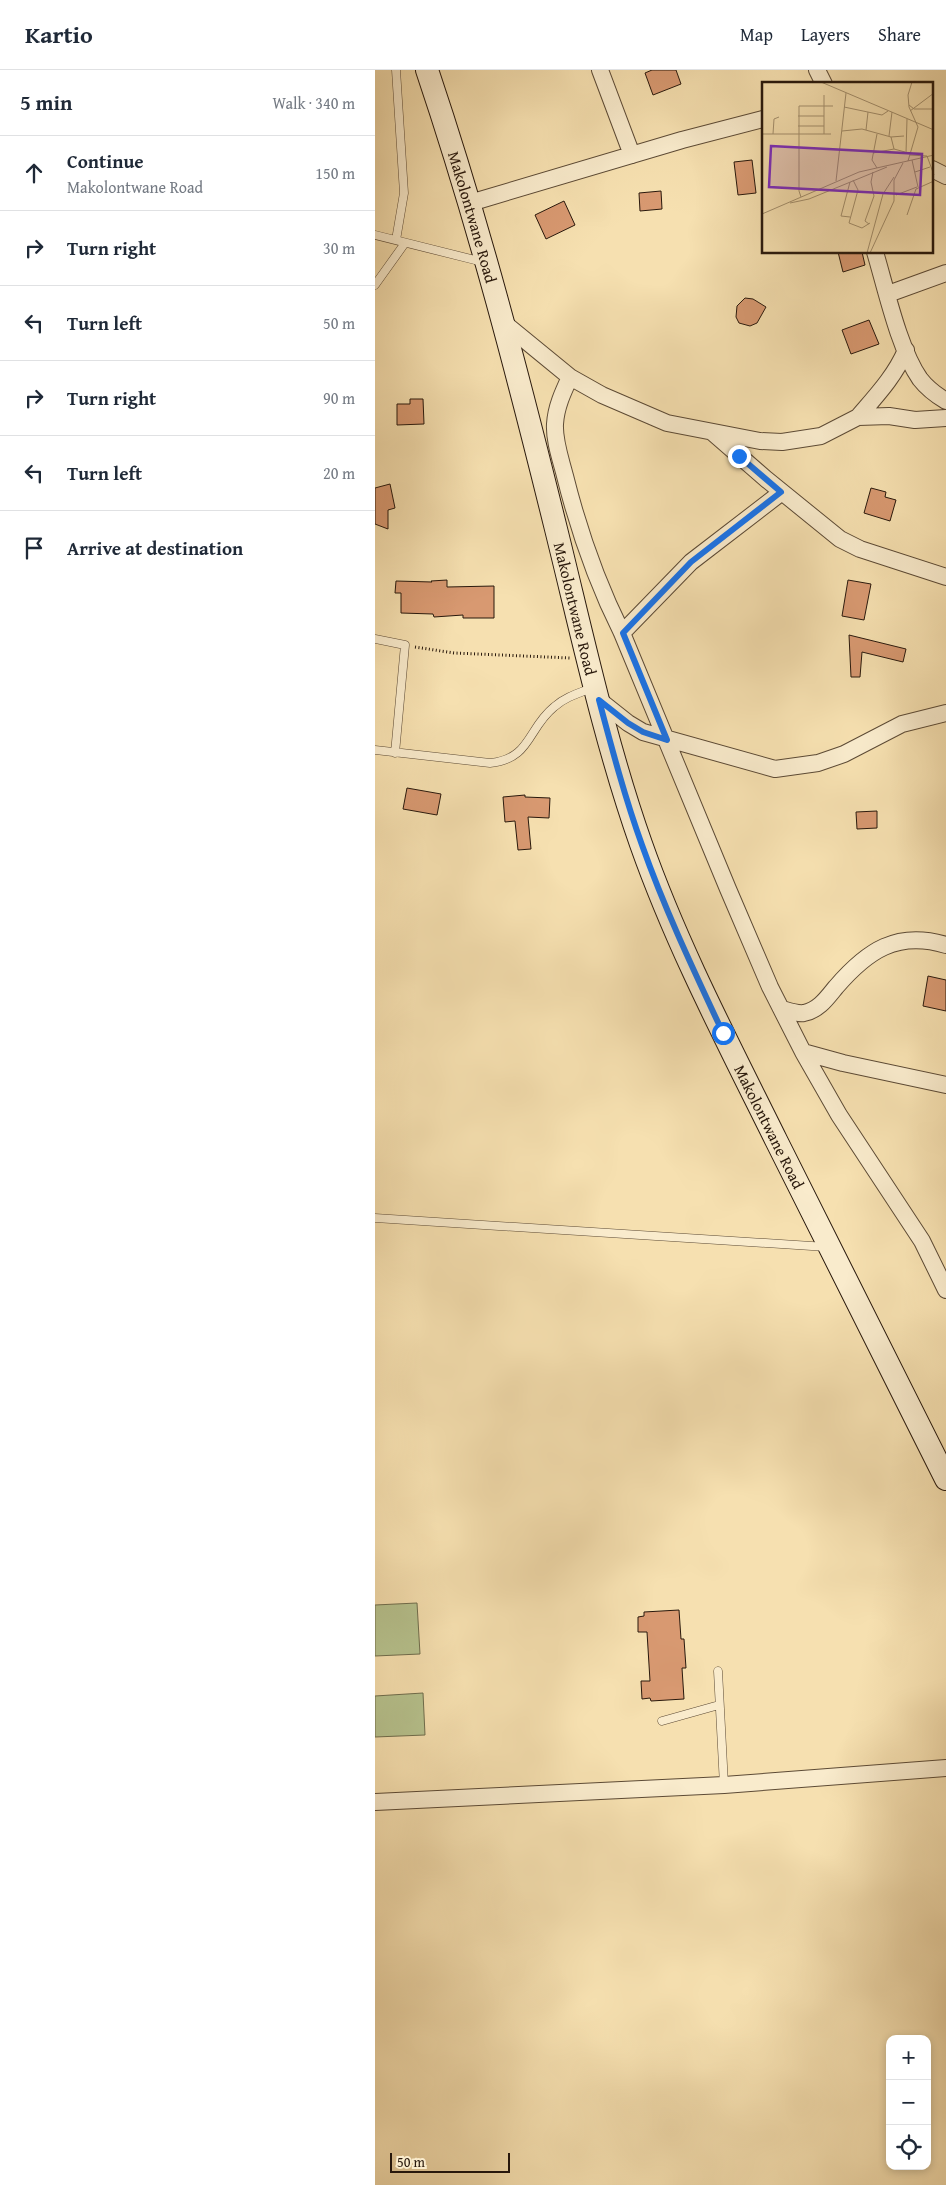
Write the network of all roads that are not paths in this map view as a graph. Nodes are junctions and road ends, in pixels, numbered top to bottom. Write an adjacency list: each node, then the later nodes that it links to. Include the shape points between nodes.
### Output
1 (396, 70): 12 (lane, via 404,193)
2 (427, 70): 10 (main road, Makolontwane Road)
3 (600, 70): 7 (street)
4 (817, 70): 5 (street)
5 (823, 82)
6 (762, 119): 7 (street)
7 (632, 155): 10 (street)
8 (933, 170): 9 (street)
9 (946, 176)
10 (470, 204): 15 (main road, Makolontwane Road)
11 (375, 235): 12 (lane)
12 (396, 240): 13 (lane)
13 (405, 243): 15 (lane); 17 (lane)
14 (876, 254): 18 (street)
15 (487, 263): 19 (main road, Makolontwane Road)
16 (946, 272): 18 (street)
17 (375, 285)
18 (888, 294): 20 (street)
19 (504, 323): 21 (street); 23 (main road, Makolontwane Road)
20 (906, 350): 22 (street, via 920,379); 24 (street, via 895,372)
21 (570, 377): 26 (street, via 641,413 667,423); 27 (street, via 557,406)
22 (946, 402)
23 (528, 417): 27 (street); 32 (main road, Makolontwane Road)
24 (858, 418): 25 (street); 26 (street, via 821,436 803,440 760,441)
25 (946, 418)
26 (712, 432): 28 (street)
27 (557, 441): 30 (street, via 590,562)
28 (781, 492): 29 (street, via 853,546); 30 (street, via 691,562)
29 (946, 577)
30 (623, 633): 34 (street)
31 (375, 639): 36 (lane, via 405,645)
32 (598, 693): 34 (street, via 628,723); 36 (lane, via 567,698 553,707 515,757 503,762); 42 (main road, Makolontwane Road, via 641,845 676,932)
33 (946, 713): 34 (street, via 902,724 827,760 790,768 775,769)
34 (667, 740): 38 (street)
35 (375, 750): 36 (lane)
36 (395, 752)
37 (946, 945): 38 (street, via 922,940 877,949 863,958 813,1010 797,1013)
38 (782, 1009): 39 (street)
39 (803, 1052): 40 (street); 43 (street, via 839,1115 922,1241)
40 (946, 1085)
41 (375, 1218): 42 (lane)
42 (831, 1248): 44 (main road, Makolontwane Road)
43 (946, 1290)
44 (946, 1479)
45 (718, 1671): 46 (lane)
46 (719, 1706): 47 (lane); 49 (lane)
47 (662, 1720)
48 (946, 1768): 49 (street)
49 (724, 1785): 50 (street)
50 (375, 1802)

